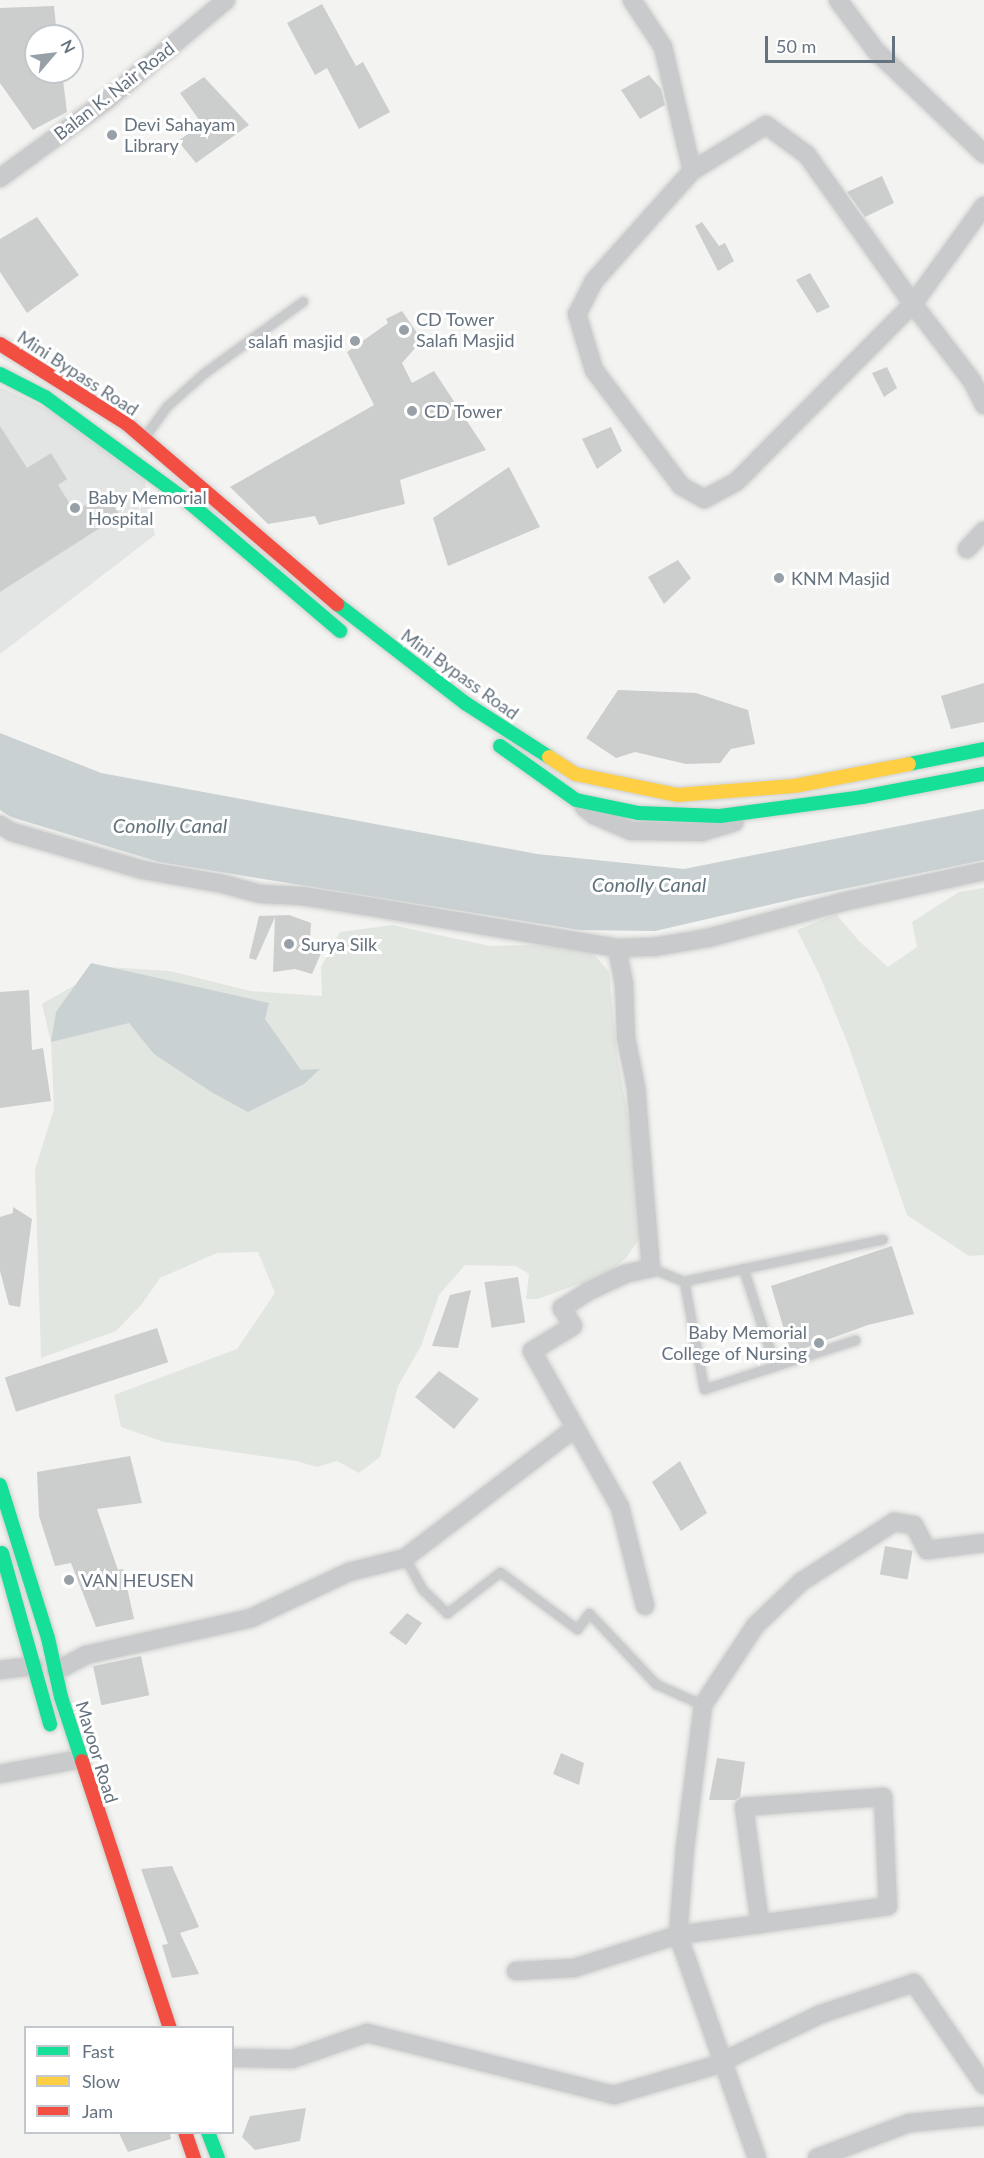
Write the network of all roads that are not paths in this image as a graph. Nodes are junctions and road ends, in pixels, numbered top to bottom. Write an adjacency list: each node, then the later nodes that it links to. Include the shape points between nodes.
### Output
1 (226, 0): 6 (street, Balan K. Nair Road, via 107,100)
2 (632, 0): 5 (street, via 663,47)
3 (838, 0): 4 (street, via 876,51)
4 (984, 154)
5 (692, 171): 9 (street, via 766,125 807,155); 9 (street, via 594,281 577,314 594,370 681,486 704,499 736,482)
6 (0, 178)
7 (984, 206): 9 (street)
8 (303, 301): 16 (lane, via 204,373 167,406)
9 (913, 304): 13 (street)
10 (0, 345): 15 (main road, Mini Bypass Road)
11 (984, 366): 13 (street)
12 (0, 374): 17 (main road, via 45,397)
13 (972, 381): 14 (street)
14 (984, 405)
15 (123, 422): 16 (main road, Mini Bypass Road); 17 (main road)
16 (144, 438): 21 (main road, Mini Bypass Road, via 351,616 465,703)
17 (110, 445): 20 (main road, via 191,504)
18 (984, 531): 19 (street)
19 (967, 549)
20 (355, 643)
21 (513, 734): 23 (main road); 24 (main road, Mini Bypass Road, via 575,774 677,795 794,786)
22 (485, 736): 23 (main road, Mini Bypass Road)
23 (504, 749): 26 (main road, Mini Bypass Road)
24 (984, 749)
25 (984, 774): 27 (main road)
26 (576, 800): 27 (street, via 594,815 631,831 702,832)
27 (783, 808)
28 (0, 825): 30 (street, via 12,832 143,870 261,894 372,907)
29 (984, 871): 30 (street, via 843,902 708,938 654,947)
30 (617, 948): 32 (street, via 624,983 626,1038 636,1087)
31 (883, 1239): 33 (lane)
32 (651, 1268): 34 (lane); 37 (street, via 625,1274 562,1308 573,1326 532,1351)
33 (743, 1268): 34 (lane); 36 (lane)
34 (684, 1281): 36 (lane, via 704,1389)
35 (855, 1340): 36 (lane)
36 (775, 1366)
37 (575, 1428): 41 (street); 42 (street, via 620,1507)
38 (0, 1485): 45 (main road, Mavoor Road)
39 (984, 1544): 46 (street, via 927,1550 914,1525 894,1522 801,1582 755,1626)
40 (0, 1546): 43 (main road, Mavoor Road)
41 (405, 1558): 45 (street, via 349,1572 251,1618 86,1655); 46 (lane, via 422,1590 447,1613 500,1572 578,1629 589,1613 656,1683)
42 (645, 1606)
43 (34, 1666): 44 (street); 47 (main road, Mavoor Road)
44 (0, 1670)
45 (56, 1671): 48 (main road, Mavoor Road)
46 (703, 1705): 51 (street)
47 (53, 1733)
48 (81, 1759): 49 (street); 53 (main road, Mavoor Road)
49 (0, 1774)
50 (759, 1924): 50 (street, via 888,1906 883,1797 744,1807); 51 (street)
51 (678, 1935): 52 (street, via 574,1968); 55 (street)
52 (516, 1971)
53 (169, 2026)
54 (234, 2058): 55 (street, via 292,2059 367,2033 614,2095)
55 (724, 2061): 56 (street, via 821,2014 914,1983); 62 (street)
56 (984, 2085)
57 (984, 2116): 63 (street, via 909,2123)
58 (185, 2134): 60 (main road)
59 (208, 2134): 61 (main road)
60 (194, 2158)
61 (218, 2158)
62 (757, 2158)
63 (817, 2158)

